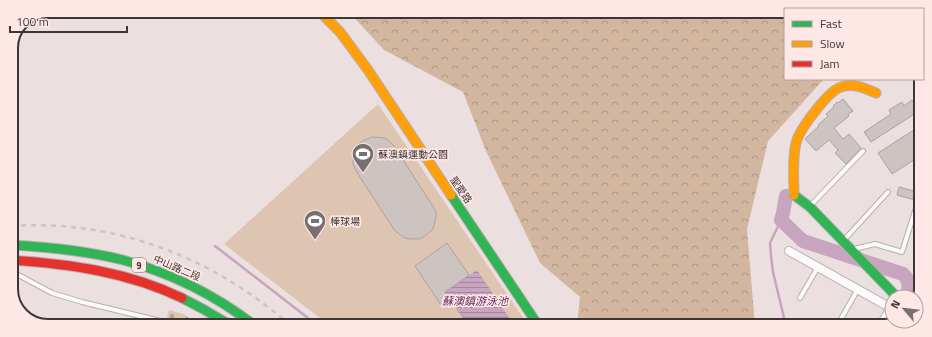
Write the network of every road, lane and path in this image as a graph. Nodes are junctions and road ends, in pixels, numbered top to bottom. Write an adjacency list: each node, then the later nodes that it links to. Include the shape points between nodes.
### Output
1 (326, 18): 21 (main road, 聖愛路, via 340,32 368,70)
2 (876, 93): 5 (main road, via 853,86 842,86 831,93 804,125 796,142 793,162 794,195)
3 (863, 151): 5 (lane)
4 (888, 192): 7 (lane)
5 (810, 207): 7 (main road)
6 (914, 214): 9 (lane, via 902,252 875,244)
7 (843, 242): 9 (main road)
8 (18, 245): 20 (main road, 中山路二段 / 9, via 118,259 152,269 182,280 219,300)
9 (851, 250): 14 (main road)
10 (789, 251): 12 (street)
11 (18, 261): 19 (main road, 9, via 117,274 147,283 189,301)
12 (818, 267): 15 (street); 16 (lane)
13 (18, 275): 18 (lane, via 52,293)
14 (889, 289)
15 (858, 290): 17 (street); 22 (lane)
16 (800, 298)
17 (884, 303)
18 (152, 319)
19 (222, 319)
20 (246, 319)
21 (534, 319)
22 (841, 319)

